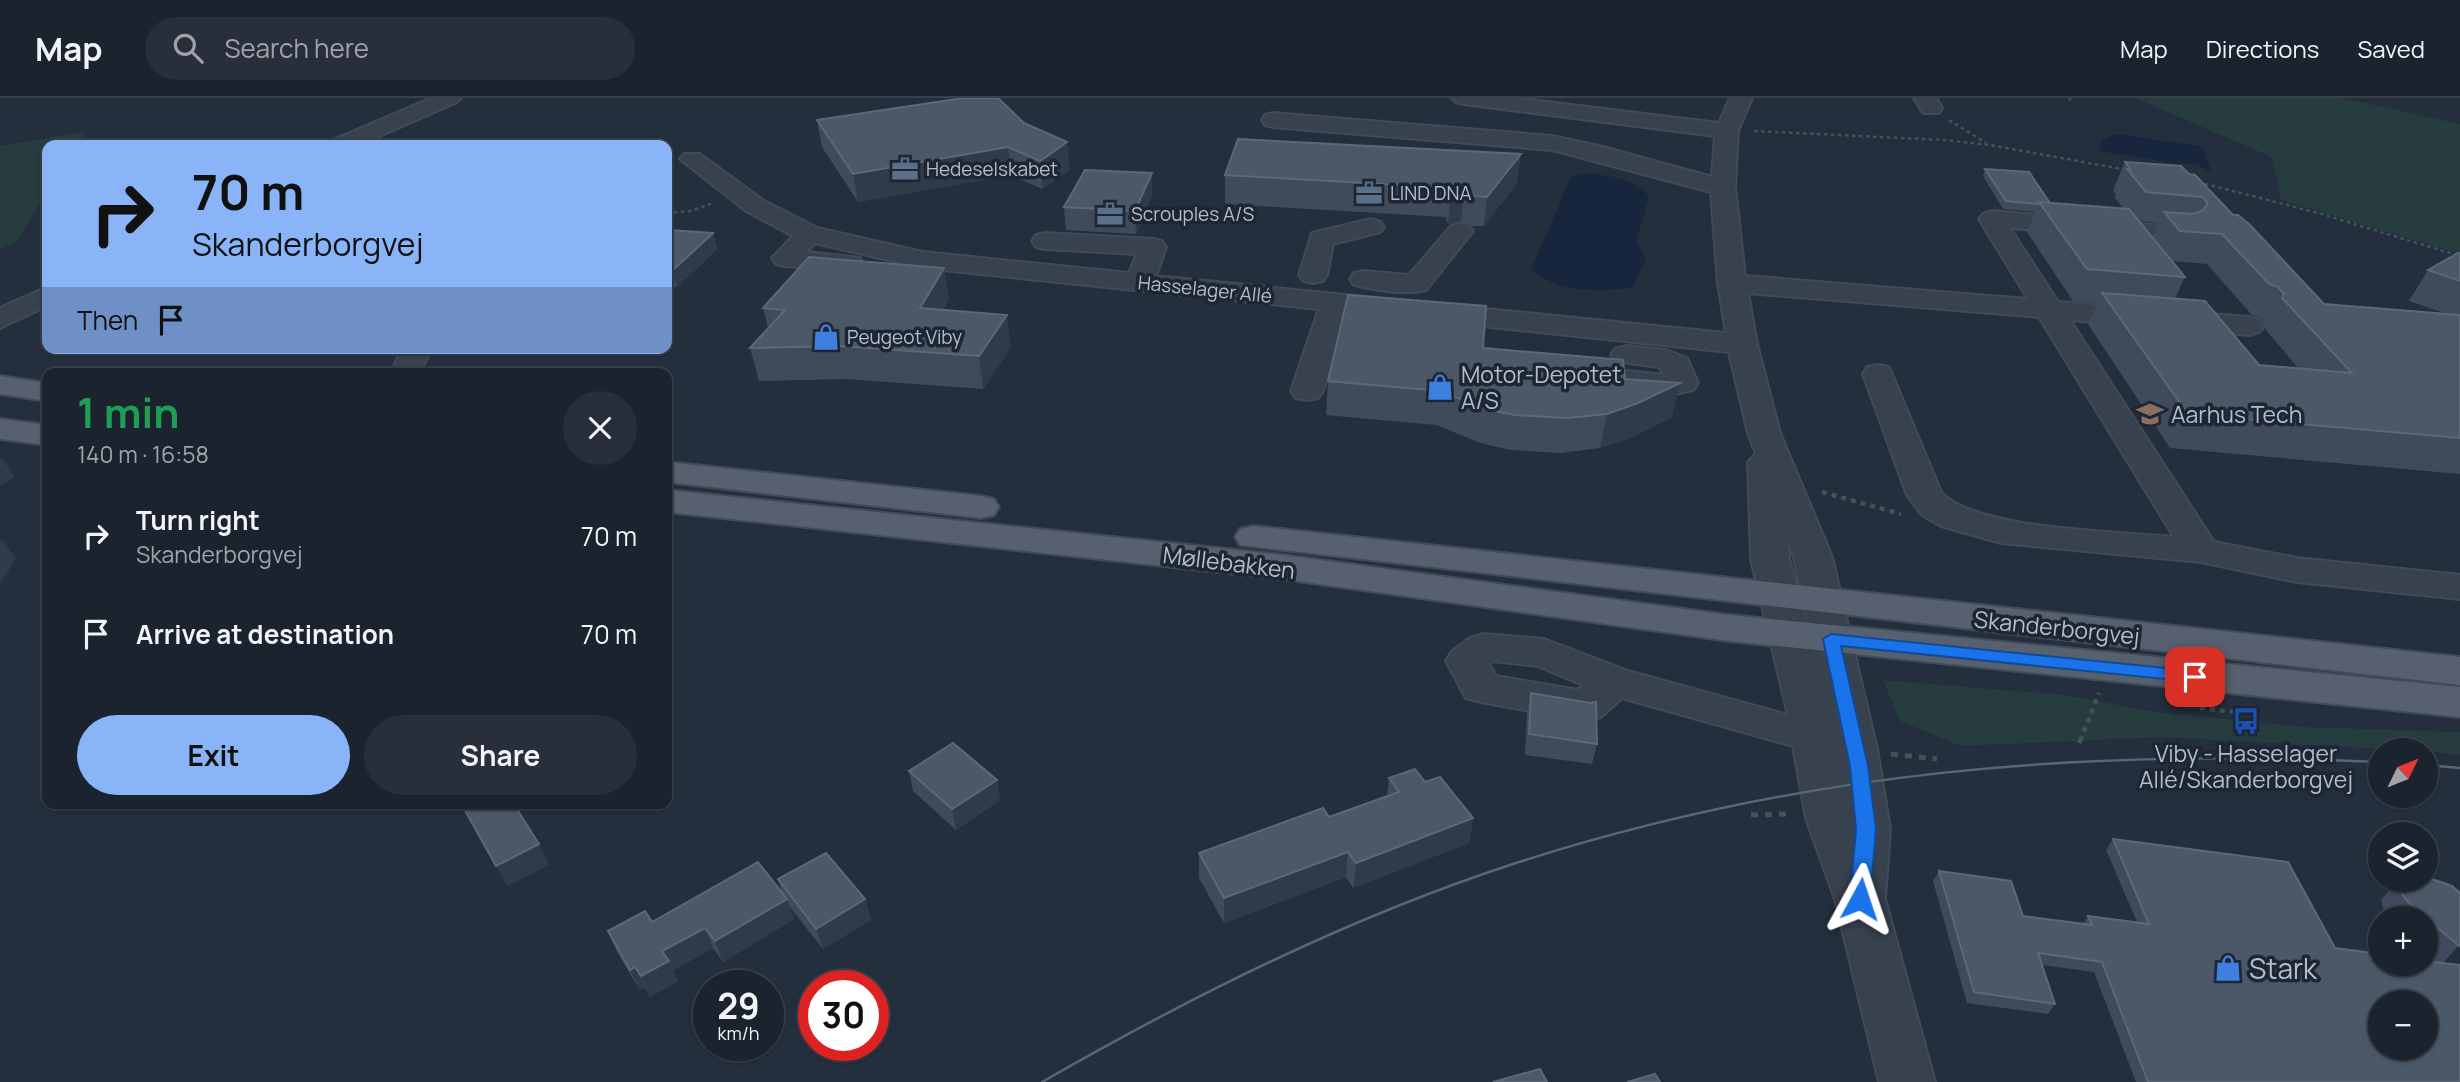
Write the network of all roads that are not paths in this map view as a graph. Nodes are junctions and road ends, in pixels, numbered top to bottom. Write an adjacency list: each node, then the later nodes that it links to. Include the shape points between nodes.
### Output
1 (450, 98): 6 (street)
2 (459, 98): 10 (street)
3 (1463, 98): 7 (street)
4 (1741, 98): 7 (street)
5 (1273, 120): 12 (street, via 1552,143 1590,149)
6 (398, 122): 8 (street); 9 (street)
7 (1728, 130): 12 (street)
8 (353, 140)
9 (360, 140)
10 (386, 140)
11 (690, 165): 18 (street, Hasselager Allé, via 809,234)
12 (1723, 187): 23 (street)
13 (1371, 227): 27 (street, via 1321,239)
14 (1460, 231): 27 (street, via 1416,284)
15 (2178, 233): 29 (street, via 1992,219)
16 (921, 237): 18 (street)
17 (1045, 242): 22 (street, via 1153,247)
18 (892, 254): 19 (street, Hasselager Allé)
19 (985, 267): 22 (street, Hasselager Allé); 25 (street)
20 (42, 272): 24 (street)
21 (42, 282): 28 (street)
22 (1139, 283): 27 (street, Hasselager Allé)
23 (1731, 284): 29 (street); 32 (street)
24 (0, 292)
25 (963, 295)
26 (42, 298): 30 (street)
27 (1322, 299): 33 (street, Hasselager Allé); 33 (street, via 1491,335 1505,345); 37 (street)
28 (0, 303)
29 (2049, 310): 31 (street); 45 (street)
30 (0, 319)
31 (2249, 326)
32 (1742, 344): 33 (street, Hasselager Allé); 41 (street)
33 (1587, 352)
34 (1878, 374): 45 (street, via 1924,495 1954,518 2001,532)
35 (0, 385): 36 (main road)
36 (42, 391)
37 (1307, 391)
38 (0, 404): 39 (main road)
39 (42, 408)
40 (0, 429): 42 (main road)
41 (1764, 433): 47 (street, via 1813,557); 47 (street, via 1770,559)
42 (42, 434)
43 (672, 473): 47 (main road, Møllebakken)
44 (672, 502): 47 (main road, Møllebakken, via 1283,567 1449,592)
45 (2201, 551): 46 (street, via 2297,570)
46 (2460, 587)
47 (1806, 618): 48 (main road, Skanderborgvej); 50 (main road, Skanderborgvej); 51 (street)
48 (2460, 671)
49 (1614, 681): 51 (street, via 1788,730)
50 (2460, 702)
51 (1833, 737): 52 (street, via 1859,766 1866,829 1860,899)
52 (1907, 1082)

